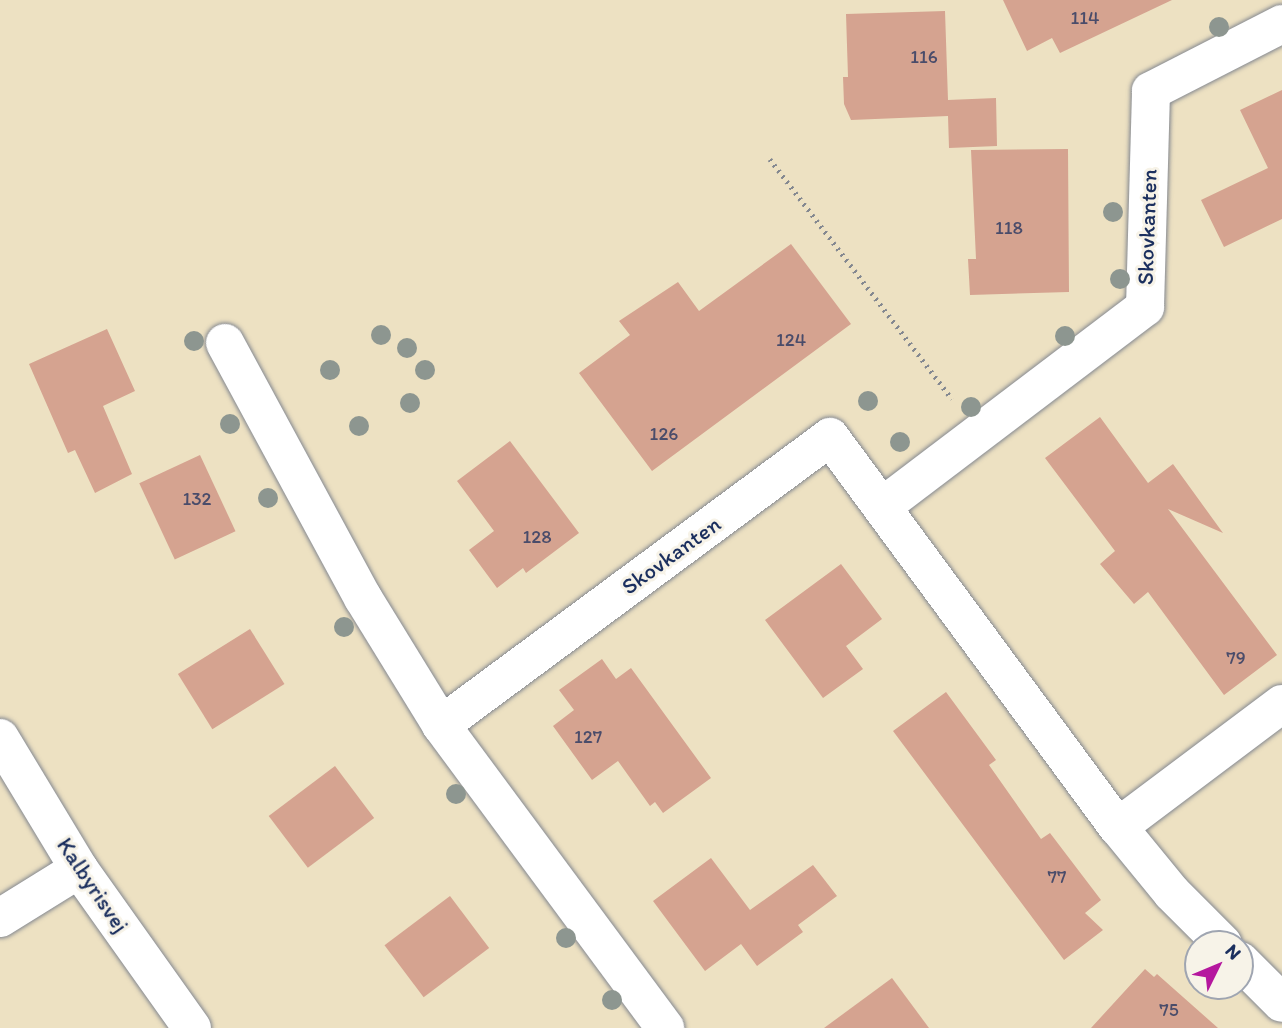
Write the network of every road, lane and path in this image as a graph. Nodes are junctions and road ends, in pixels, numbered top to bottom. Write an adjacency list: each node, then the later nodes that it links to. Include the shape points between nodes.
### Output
1 (1282, 24): 4 (street, Skovkanten, via 1151,91 1144,307)
2 (770, 159): 4 (path)
3 (225, 343): 7 (street, via 363,598)
4 (978, 433): 5 (street, Skovkanten)
5 (883, 506): 7 (street, Skovkanten, via 830,437); 9 (street, Skovkanten)
6 (1282, 704): 9 (street)
7 (441, 725): 16 (street)
8 (0, 738): 10 (street, Kalbyrisvej)
9 (1118, 827): 12 (street, Skovkanten, via 1171,893)
10 (79, 869): 11 (street); 15 (street, Kalbyrisvej)
11 (0, 918)
12 (1209, 930)
13 (1254, 975): 14 (street)
14 (1282, 1003)
15 (192, 1028)
16 (665, 1028)

